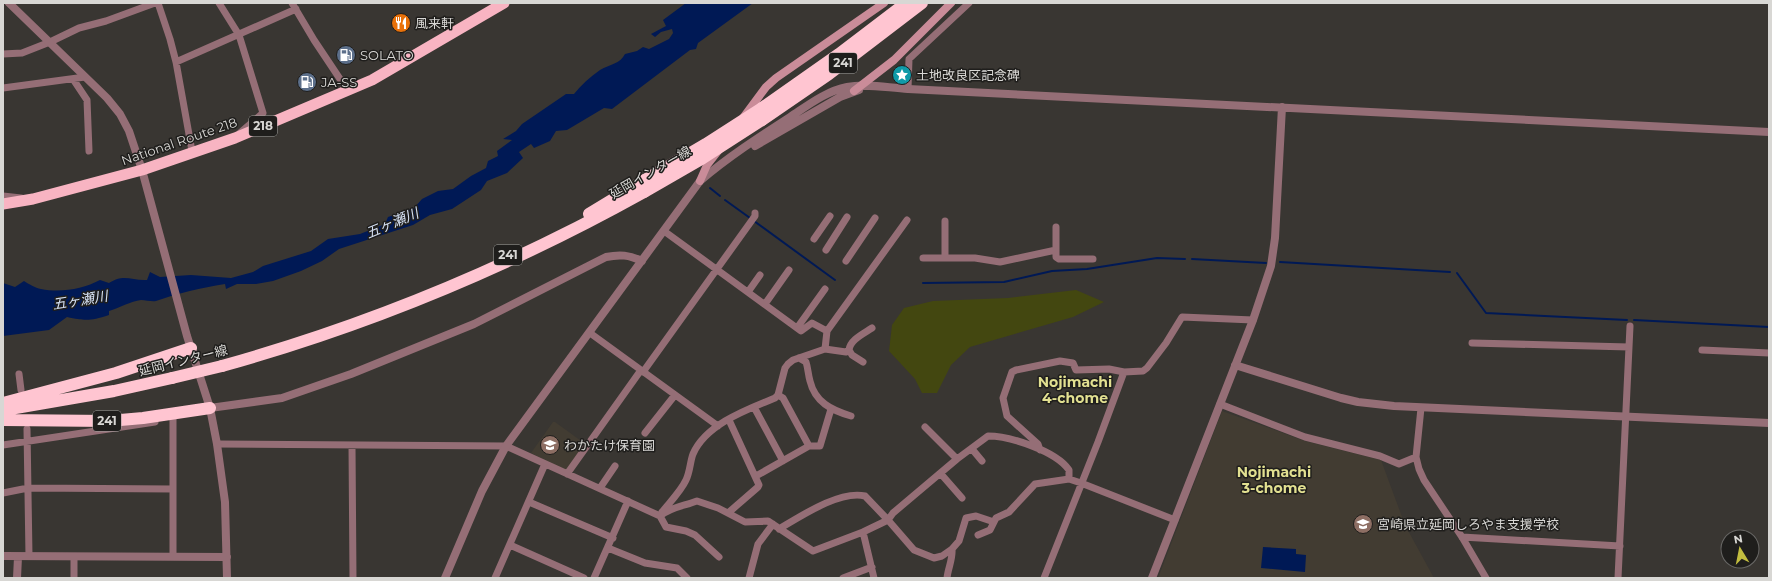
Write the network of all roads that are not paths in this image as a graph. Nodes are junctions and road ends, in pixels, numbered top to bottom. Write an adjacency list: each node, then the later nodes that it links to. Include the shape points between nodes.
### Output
1 (9, 3): 13 (street)
2 (155, 3): 13 (street, via 79,28)
3 (158, 3): 15 (street)
4 (219, 3): 12 (street)
5 (504, 3): 22 (highway, National Route 218 / 218, via 372,80)
6 (884, 3): 31 (main road, 241, via 788,68 766,87 707,165)
7 (906, 3): 32 (highway, 延岡インター線 / 241, bridge, via 762,108)
8 (922, 3): 32 (highway, 延岡インター線 / 241, bridge, via 829,74 762,120 703,158)
9 (951, 3): 18 (main road, 241, via 894,60)
10 (969, 3): 21 (street, via 909,59)
11 (294, 6): 12 (street); 22 (street)
12 (239, 34): 15 (street); 26 (street, via 263,113)
13 (50, 42): 14 (street, via 22,53); 16 (street)
14 (3, 54)
15 (176, 62): 28 (street)
16 (85, 77): 17 (street); 29 (street, via 120,114 129,131)
17 (73, 79): 19 (street); 27 (street, via 87,100)
18 (861, 86): 20 (street); 23 (main road, 241); 30 (street, via 833,91 817,100 742,148)
19 (3, 88)
20 (888, 88): 21 (street); 23 (street)
21 (908, 90): 24 (street)
22 (348, 91): 26 (highway, National Route 218 / 218)
23 (854, 91): 30 (street)
24 (1282, 107): 25 (street); 58 (street, via 1272,262)
25 (1769, 132)
26 (235, 138): 28 (highway, National Route 218 / 218)
27 (89, 151)
28 (194, 153): 29 (highway, National Route 218 / 218)
29 (142, 170): 34 (highway, National Route 218 / 218); 66 (street)
30 (715, 170): 31 (street)
31 (700, 181): 43 (street)
32 (645, 186): 86 (highway, 延岡インター線 / 241, bridge, via 595,219 452,286 292,345 172,378)
33 (3, 196): 34 (street)
34 (33, 199): 35 (highway, National Route 218 / 218)
35 (3, 204)
36 (755, 213): 52 (street)
37 (830, 216): 44 (street)
38 (847, 217): 45 (street)
39 (875, 218): 51 (street)
40 (908, 220): 62 (street)
41 (945, 221): 48 (street)
42 (1056, 227): 46 (street)
43 (664, 231): 50 (street); 52 (street)
44 (814, 239)
45 (826, 250)
46 (1056, 250): 48 (street, via 1000,262 976,258); 49 (street, via 1056,257 1059,259)
47 (923, 258): 48 (street)
48 (945, 258)
49 (1093, 259)
50 (642, 261): 63 (street); 83 (street, via 631,256 606,257 474,324 351,374 282,398)
51 (846, 261)
52 (716, 269): 56 (street); 74 (street)
53 (789, 270): 57 (street)
54 (760, 275): 56 (street)
55 (825, 289): 60 (street)
56 (748, 292): 57 (street)
57 (765, 304): 60 (street)
58 (1253, 320): 73 (street); 75 (street, via 1182,317 1147,368 1143,371)
59 (1630, 326): 65 (street)
60 (797, 328): 62 (street, via 801,331 812,323)
61 (872, 328): 68 (street, via 853,342)
62 (827, 331): 67 (street)
63 (590, 333): 74 (street); 101 (street)
64 (1472, 343): 65 (street)
65 (1629, 347): 89 (street)
66 (191, 348): 80 (highway, via 116,373); 83 (street)
67 (825, 349): 68 (street, via 846,352); 71 (street)
68 (849, 350): 72 (street)
69 (1702, 350): 70 (street)
70 (1769, 353)
71 (799, 358): 79 (street, via 785,368); 85 (street, via 806,362 813,390 818,398)
72 (863, 362)
73 (1235, 365): 81 (street); 84 (street, via 1358,402)
74 (642, 371): 78 (street); 111 (street)
75 (1124, 372): 104 (street, via 1109,369 1076,370 1073,363 1060,361 1012,372 1003,398 1007,416 1038,444); 115 (street)
76 (19, 374): 77 (street)
77 (21, 390)
78 (675, 395): 93 (street); 96 (street)
79 (778, 395): 82 (street); 102 (street, via 783,398)
80 (3, 403)
81 (1220, 404): 105 (street, via 1305,436 1373,453 1399,464); 126 (street)
82 (754, 406): 91 (street); 107 (street)
83 (210, 408): 87 (highway, 241); 98 (street)
84 (1421, 408): 89 (street); 105 (street)
85 (831, 409): 88 (street); 102 (street, via 820,446)
86 (3, 410)
87 (173, 414): 90 (highway, 241, via 109,421); 97 (street, via 160,421); 118 (street)
88 (851, 416)
89 (1626, 416): 92 (street); 135 (street)
90 (3, 420)
91 (729, 420): 93 (street); 113 (street)
92 (1769, 423)
93 (718, 426): 124 (street, via 694,453 686,481)
94 (924, 427): 106 (street)
95 (27, 429): 97 (street)
96 (645, 433)
97 (28, 442): 99 (street); 116 (street)
98 (217, 444): 100 (street); 143 (street, via 225,502)
99 (3, 445)
100 (352, 446): 101 (street); 150 (street)
101 (506, 446): 109 (street); 151 (street, via 482,491)
102 (809, 446): 107 (street)
103 (972, 449): 104 (street, via 988,436 995,436 1015,440); 106 (street); 108 (street)
104 (1040, 450): 114 (street, via 1066,465 1070,470)
105 (1416, 457): 132 (street, via 1418,469 1424,480)
106 (957, 459): 112 (street)
107 (783, 460): 113 (street)
108 (982, 461)
109 (545, 464): 111 (street); 122 (street)
110 (615, 466): 117 (street)
111 (567, 474): 117 (street)
112 (941, 474): 120 (street); 125 (street, via 893,513)
113 (756, 476): 123 (street, via 758,487)
114 (1069, 479): 115 (street); 127 (street, via 1035,484 1009,512 996,518)
115 (1081, 483): 126 (street); 159 (street)
116 (28, 488): 118 (street); 119 (street); 140 (street)
117 (600, 488): 121 (street)
118 (173, 489): 141 (street)
119 (3, 493)
120 (962, 498)
121 (628, 501): 124 (street); 133 (street)
122 (529, 502): 133 (street); 134 (street)
123 (728, 513): 124 (street, via 708,503 697,501 668,510); 128 (street, via 745,522 768,521)
124 (660, 516): 144 (street, via 666,527 694,535)
125 (888, 520): 129 (street, via 865,496 854,496 812,510); 130 (street); 137 (street, via 914,550 934,558)
126 (1175, 520): 160 (street)
127 (994, 522): 131 (street, via 990,530); 137 (street, via 976,516 966,518 959,541)
128 (773, 524): 129 (street); 155 (street, via 758,544)
129 (779, 528): 130 (street, via 813,551)
130 (864, 532): 145 (street)
131 (978, 535)
132 (1462, 537): 135 (street); 161 (street)
133 (613, 538): 136 (street)
134 (510, 544): 152 (street); 153 (street)
135 (1620, 546): 162 (street)
136 (608, 548): 146 (street, via 645,563 677,568); 154 (street)
137 (952, 550): 158 (street)
138 (3, 556): 139 (street)
139 (18, 556): 140 (street); 147 (street)
140 (29, 556): 142 (street)
141 (173, 556): 142 (street); 143 (street)
142 (74, 557): 148 (street)
143 (227, 557): 149 (street)
144 (719, 557)
145 (872, 567): 156 (street); 157 (street)
146 (684, 577)
147 (17, 578)
148 (74, 578)
149 (227, 578)
150 (353, 578)
151 (445, 578)
152 (495, 578)
153 (584, 578)
154 (594, 578)
155 (749, 578)
156 (843, 578)
157 (874, 578)
158 (947, 578)
159 (1044, 578)
160 (1152, 578)
161 (1486, 578)
162 (1618, 578)

